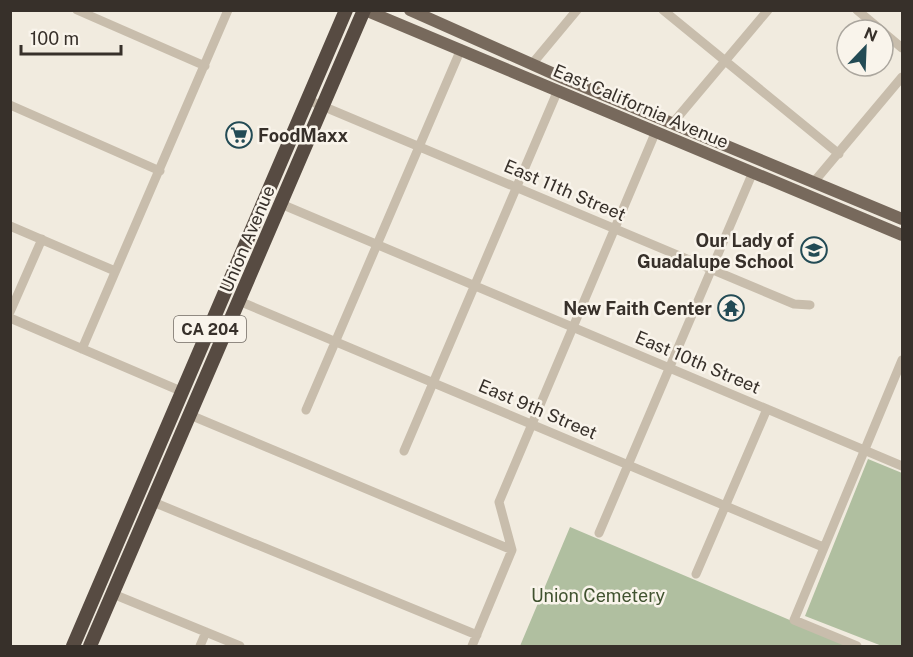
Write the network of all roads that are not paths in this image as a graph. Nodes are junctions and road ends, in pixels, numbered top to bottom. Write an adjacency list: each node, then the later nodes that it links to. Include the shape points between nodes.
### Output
1 (77, 10): 13 (street)
2 (228, 10): 13 (street)
3 (346, 10): 17 (highway, Union Avenue / CA 204)
4 (365, 10): 9 (main road, East California Avenue); 19 (highway, Union Avenue / CA 204)
5 (410, 10): 12 (main road, East California Avenue)
6 (577, 10): 12 (street)
7 (663, 10): 11 (street)
8 (768, 10): 11 (street)
9 (461, 49): 10 (main road, East California Avenue); 23 (street)
10 (484, 59): 12 (main road, via 496,57 528,69); 15 (main road, East California Avenue)
11 (726, 61): 21 (street); 24 (street)
12 (532, 64): 16 (main road, East California Avenue)
13 (205, 66): 25 (street)
14 (903, 77): 24 (street)
15 (558, 90): 16 (main road, via 565,87); 20 (main road, East California Avenue); 28 (street)
16 (608, 97): 21 (main road, East California Avenue)
17 (308, 100): 19 (street, East 11th Street); 49 (highway, Union Avenue / CA 204)
18 (10, 105): 25 (street)
19 (323, 107): 23 (street, East 11th Street); 29 (highway, Union Avenue / CA 204)
20 (620, 116): 21 (main road, via 663,127); 22 (main road, East California Avenue)
21 (672, 124): 27 (main road, East California Avenue)
22 (656, 131): 26 (main road, East California Avenue); 32 (street)
23 (419, 147): 28 (street, East 11th Street); 35 (street)
24 (839, 154): 27 (street)
25 (160, 171): 37 (street)
26 (753, 172): 27 (main road, via 765,170); 33 (main road, East California Avenue); 36 (street)
27 (807, 180): 30 (main road, East California Avenue)
28 (516, 188): 32 (street, East 11th Street); 38 (street)
29 (281, 204): 35 (street, East 10th Street); 39 (highway, Union Avenue / CA 204)
30 (903, 219)
31 (10, 226): 34 (street)
32 (614, 229): 36 (street, East 11th Street); 43 (street)
33 (903, 235)
34 (42, 239): 37 (street); 41 (street)
35 (377, 244): 38 (street, East 10th Street); 44 (street)
36 (711, 270): 40 (street, East 11th Street, via 794,304); 47 (street)
37 (116, 271): 45 (street)
38 (474, 285): 43 (street, East 10th Street); 48 (street)
39 (239, 301): 44 (street, East 9th Street); 52 (highway, Union Avenue / CA 204)
40 (810, 305)
41 (10, 312)
42 (10, 318): 45 (street)
43 (572, 327): 47 (street, East 10th Street); 53 (street)
44 (335, 342): 48 (street, East 9th Street); 51 (street)
45 (82, 349): 49 (street)
46 (903, 360): 54 (street)
47 (669, 368): 50 (street, East 10th Street); 57 (street)
48 (433, 383): 53 (street, East 9th Street); 55 (street)
49 (183, 392): 56 (highway, via 186,403 168,447); 68 (highway, Union Avenue / CA 204)
50 (767, 409): 54 (street, East 10th Street); 60 (street)
51 (306, 410)
52 (190, 415): 56 (highway, Union Avenue / CA 204); 63 (street)
53 (530, 424): 57 (street, East 9th Street); 63 (street, via 499,502)
54 (864, 450): 58 (street, East 10th Street); 62 (street)
55 (404, 451)
56 (170, 462): 59 (highway, Union Avenue / CA 204)
57 (628, 465): 60 (street, East 9th Street); 61 (street)
58 (903, 466)
59 (153, 502): 65 (highway, Union Avenue / CA 204); 67 (street)
60 (725, 506): 62 (street, East 9th Street); 64 (street)
61 (599, 533)
62 (823, 547): 73 (street, via 794,620)
63 (512, 550): 67 (street)
64 (696, 574)
65 (113, 594): 66 (street); 69 (highway, Union Avenue / CA 204)
66 (206, 632): 70 (street); 71 (street)
67 (477, 635): 72 (street)
68 (73, 646)
69 (90, 646)
70 (200, 646)
71 (240, 646)
72 (472, 646)
73 (857, 646)

